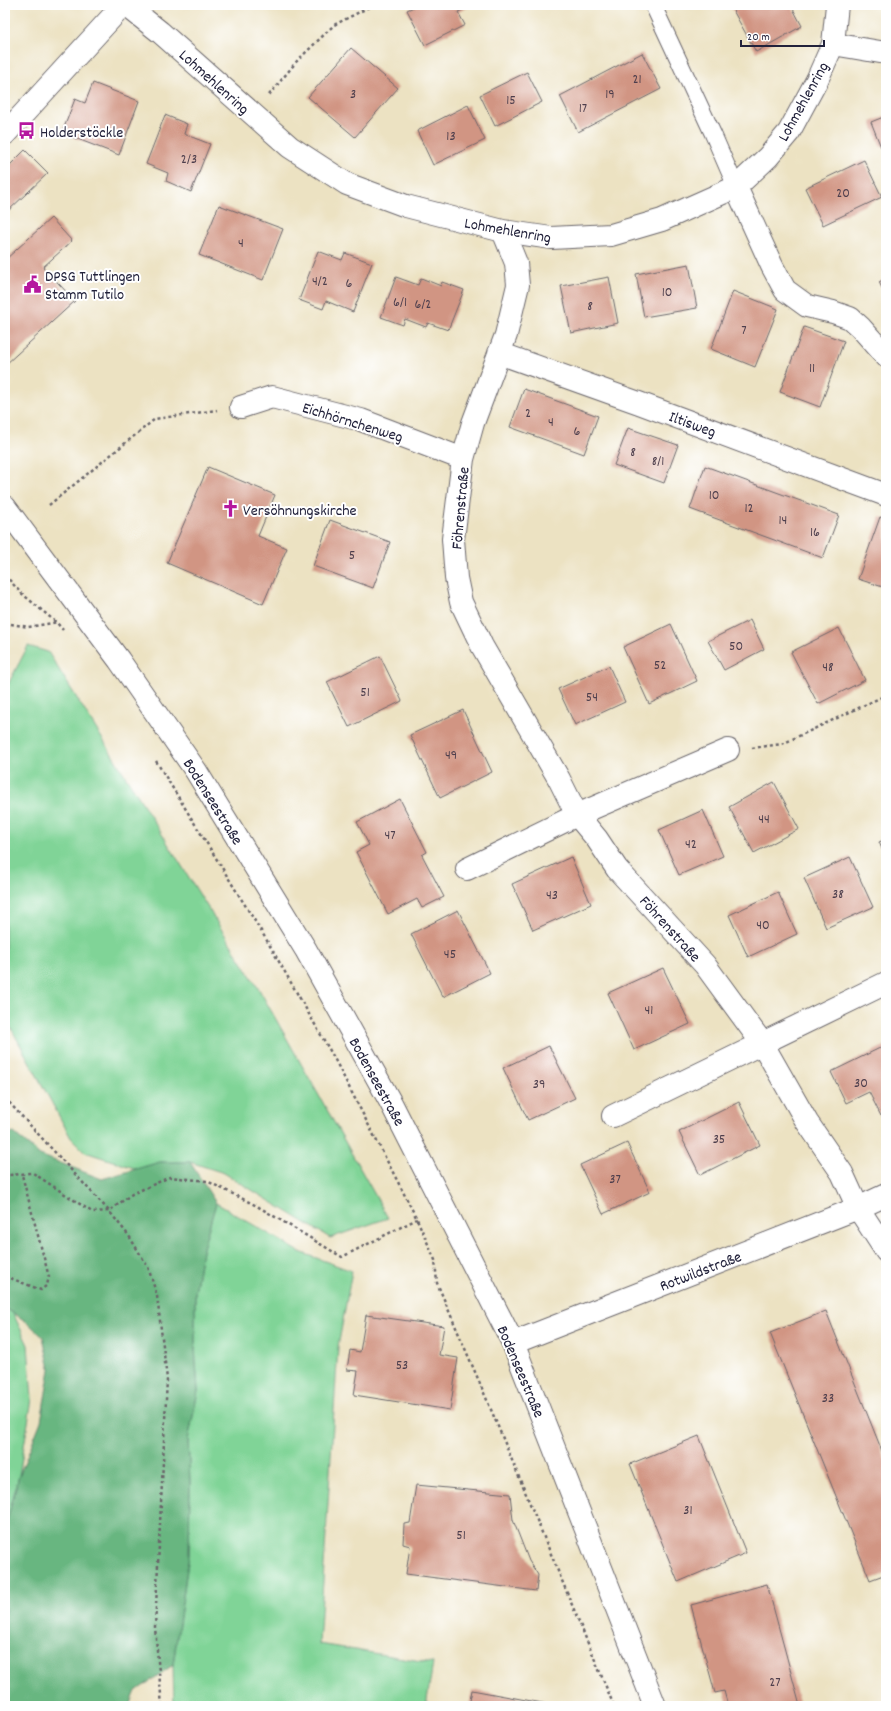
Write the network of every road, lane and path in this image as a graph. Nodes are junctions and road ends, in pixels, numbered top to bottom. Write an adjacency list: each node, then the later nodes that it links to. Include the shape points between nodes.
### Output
1 (123, 5): 9 (street)
2 (126, 5): 8 (street, Lohmehlenring)
3 (373, 5): 8 (path, via 334,25 297,61)
4 (653, 5): 10 (lane)
5 (837, 5): 6 (street, Lohmehlenring)
6 (833, 44): 7 (street); 10 (street, Lohmehlenring, via 818,80 789,132 768,157)
7 (886, 53)
8 (253, 115): 11 (street, Lohmehlenring, via 290,147 347,184 406,206)
9 (5, 134)
10 (736, 187): 11 (street, Lohmehlenring, via 662,220 611,235 551,238); 13 (street, via 785,290 806,306 850,318)
11 (503, 231): 12 (street, Föhrenstraße, via 516,263 518,285)
12 (499, 353): 15 (street, Föhrenstraße, via 473,423); 16 (street, Iltisweg, via 632,400)
13 (886, 356)
14 (241, 407): 15 (street, Eichhörnchenweg, via 272,397 361,420); 17 (path, via 155,419)
15 (463, 459): 27 (street, Föhrenstraße, via 453,540 456,578 462,602 482,646 559,779)
16 (886, 496)
17 (49, 505)
18 (5, 507): 20 (street, Bodenseestraße)
19 (5, 575): 22 (path, via 20,592)
20 (80, 607): 22 (path); 36 (street, Bodenseestraße, via 196,771 302,943 391,1103)
21 (5, 623): 22 (path, via 28,627)
22 (57, 623): 23 (path)
23 (66, 635)
24 (886, 695): 25 (path, via 782,744)
25 (728, 750): 27 (street)
26 (154, 758): 39 (path, via 266,939 333,1056)
27 (576, 815): 28 (street); 30 (street, Föhrenstraße, via 597,839 617,869 705,965)
28 (467, 869)
29 (886, 983): 30 (street)
30 (762, 1044): 32 (street); 37 (street, Föhrenstraße, via 842,1174)
31 (5, 1098): 38 (path)
32 (613, 1116)
33 (22, 1175): 34 (path, via 8,1175); 38 (path, via 33,1173 92,1212); 41 (path, via 49,1277 41,1290)
34 (5, 1178)
35 (886, 1195): 37 (street, Rotwildstraße)
36 (443, 1206): 39 (path); 42 (street, Bodenseestraße)
37 (858, 1208): 40 (street, Föhrenstraße); 42 (street, Rotwildstraße)
38 (109, 1211): 39 (path, via 132,1194 170,1177 207,1181 257,1206 342,1257); 43 (path, via 148,1267 157,1296 168,1379 155,1627)
39 (417, 1219): 44 (path, via 435,1260 437,1283)
40 (886, 1251)
41 (5, 1276)
42 (513, 1342): 45 (street, Bodenseestraße)
43 (162, 1706)
44 (614, 1706)
45 (655, 1706)

